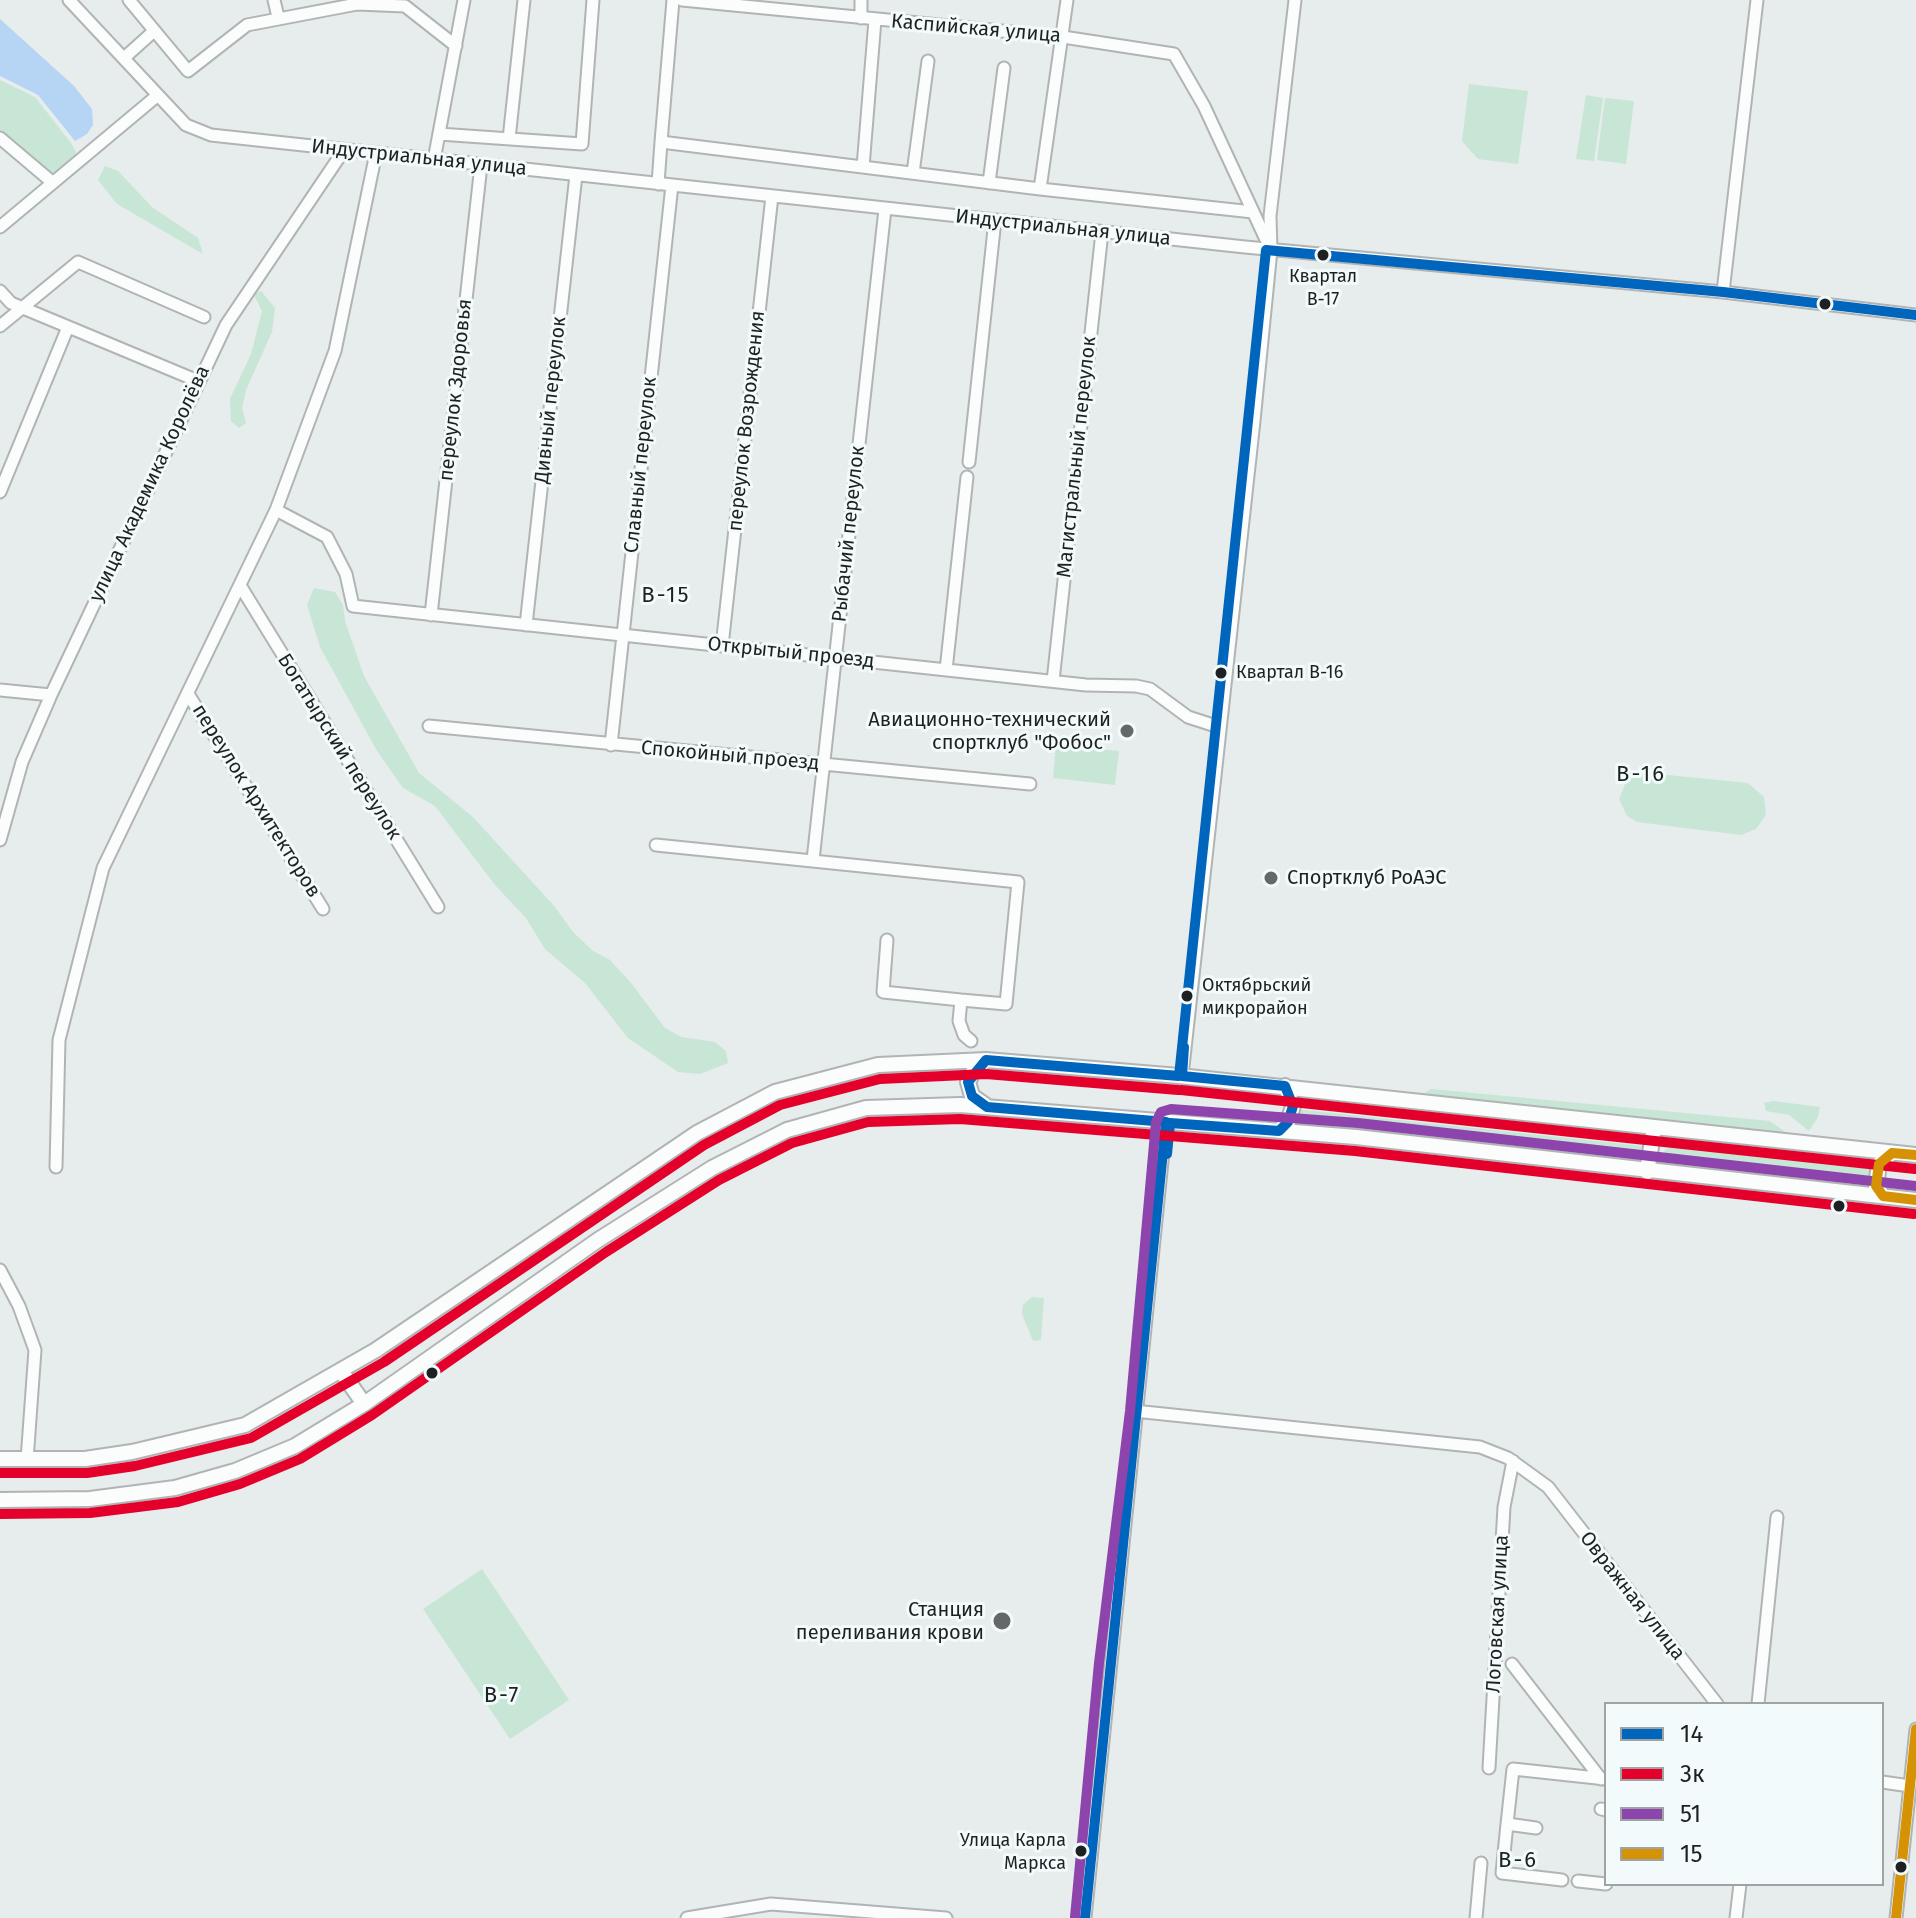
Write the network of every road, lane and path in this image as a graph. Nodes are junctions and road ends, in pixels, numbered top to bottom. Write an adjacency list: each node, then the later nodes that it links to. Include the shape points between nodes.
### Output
1 (69, 0): 19 (street)
2 (129, 0): 16 (street)
3 (274, 0): 13 (street)
4 (464, 0): 18 (street)
5 (524, 0): 25 (street)
6 (593, 0): 25 (street, via 582,144)
7 (673, 0): 26 (street)
8 (682, 0): 14 (street, Каспийская улица)
9 (861, 0): 14 (street)
10 (1067, 0): 17 (street)
11 (1295, 0): 45 (street)
12 (1757, 0): 47 (street)
13 (278, 17): 16 (street, via 247,25 188,71); 18 (street, via 357,4 405,6)
14 (861, 18): 15 (street, Каспийская улица)
15 (875, 20): 17 (street, Каспийская улица); 31 (street)
16 (154, 31): 19 (street)
17 (1063, 37): 38 (street); 41 (street, Каспийская улица, via 1174,54)
18 (456, 46): 23 (street)
19 (124, 58): 22 (street)
20 (928, 61): 32 (street)
21 (1004, 68): 35 (street)
22 (158, 95): 27 (street, Индустриальная улица, via 186,125 211,135); 34 (street)
23 (439, 134): 25 (street); 29 (street)
24 (0, 138): 34 (street)
25 (509, 139)
26 (661, 142): 31 (street); 36 (street)
27 (344, 150): 28 (street, Индустриальная улица); 53 (street, улица Академика Королёва, via 226,325)
28 (376, 153): 29 (street, Индустриальная улица); 57 (street, via 335,351)
29 (434, 160): 30 (street, Индустриальная улица)
30 (481, 165): 33 (street, Индустриальная улица); 59 (street, переулок Здоровья)
31 (863, 167): 32 (street)
32 (913, 173): 35 (street)
33 (576, 175): 36 (street, Индустриальная улица); 60 (street, Дивный переулок)
34 (52, 182): 43 (street)
35 (989, 183): 38 (street)
36 (658, 184): 37 (street, Индустриальная улица)
37 (672, 185): 39 (street, Индустриальная улица); 61 (street, Славный переулок)
38 (1040, 189): 41 (street)
39 (772, 196): 40 (street, Индустриальная улица); 62 (street, переулок Возрождения)
40 (885, 209): 42 (street, Индустриальная улица); 63 (street, Рыбачий переулок)
41 (1253, 212): 45 (street)
42 (995, 220): 44 (street, Индустриальная улица); 54 (street)
43 (0, 227)
44 (1102, 232): 45 (street, Индустриальная улица); 65 (street, Магистральный переулок)
45 (1269, 250): 47 (street, Индустриальная улица); 70 (street)
46 (0, 291): 48 (street)
47 (1723, 292): 49 (street, Индустриальная улица)
48 (22, 308): 50 (street, via 78,262); 51 (street); 52 (street)
49 (1916, 315)
50 (204, 317)
51 (0, 326)
52 (68, 327): 53 (street); 56 (street)
53 (198, 381): 68 (street, улица Академика Королёва)
54 (969, 462)
55 (967, 477): 64 (street)
56 (1, 490)
57 (276, 510): 58 (street); 59 (street, Открытый проезд, via 327,537 346,574 353,606)
58 (241, 587): 67 (street); 77 (street, Богатырский переулок)
59 (431, 615): 60 (street, Открытый проезд)
60 (526, 625): 61 (street, Открытый проезд)
61 (622, 635): 62 (street, Открытый проезд); 71 (street, Славный переулок)
62 (722, 646): 63 (street, Открытый проезд)
63 (836, 658): 64 (street, Открытый проезд); 72 (street, Рыбачий переулок)
64 (946, 670): 65 (street, Открытый проезд)
65 (1053, 681): 70 (street, Открытый проезд, via 1150,689 1188,717)
66 (0, 690): 68 (street)
67 (188, 694): 78 (street, переулок Архитекторов); 91 (street, via 103,868 59,1040)
68 (51, 695): 74 (street, улица Академика Королёва, via 22,762)
69 (429, 726): 71 (street, Спокойный проезд)
70 (1218, 726): 83 (street)
71 (611, 745): 72 (street, Спокойный проезд)
72 (825, 764): 73 (street, Спокойный проезд); 76 (street, Рыбачий переулок)
73 (1030, 784)
74 (0, 840)
75 (656, 845): 76 (street)
76 (813, 860): 80 (street, via 1018,882 1006,1004)
77 (438, 907)
78 (323, 909)
79 (887, 940): 80 (street, via 883,992)
80 (961, 1000): 81 (street, via 959,1021)
81 (971, 1041)
82 (986, 1060): 83 (main road); 85 (main road, via 968,1082 972,1096); 96 (main road, via 878,1065 775,1092 697,1133)
83 (1180, 1076): 84 (main road)
84 (1285, 1086): 87 (main road); 88 (main road, via 1293,1106)
85 (987, 1107): 86 (main road); 97 (main road, via 866,1108 787,1130 712,1168 598,1240)
86 (1168, 1122): 88 (main road); 98 (street); 124 (street)
87 (1654, 1128): 89 (main road); 92 (main road)
88 (1279, 1131): 92 (main road)
89 (1892, 1153): 90 (main road); 93 (main road, via 1879,1164 1876,1186)
90 (1916, 1155)
91 (56, 1167)
92 (1647, 1172): 93 (main road)
93 (1883, 1196): 94 (main road)
94 (1916, 1200)
95 (0, 1270): 100 (street, via 35,1350)
96 (341, 1371): 97 (main road); 100 (main road, via 245,1425 132,1452)
97 (364, 1404): 102 (main road, via 295,1446 175,1488 90,1499)
98 (1144, 1412): 101 (street, Овражная улица, via 1480,1447); 124 (street)
99 (0, 1459): 100 (main road)
100 (27, 1460)
101 (1513, 1461): 105 (street, Овражная улица, via 1548,1487); 108 (street, Логовская улица, via 1504,1507)
102 (0, 1500)
103 (1777, 1517): 106 (street)
104 (1512, 1664): 109 (street, Логовская улица)
105 (1715, 1702)
106 (1758, 1702)
107 (1916, 1729): 111 (street)
108 (1489, 1768)
109 (1603, 1779): 112 (street, via 1513,1769)
110 (1884, 1782): 111 (street)
111 (1910, 1786): 127 (street)
112 (1507, 1824): 113 (street); 115 (street, via 1502,1873)
113 (1536, 1828)
114 (1481, 1863): 125 (street)
115 (1562, 1880)
116 (1578, 1881): 117 (street)
117 (1604, 1884)
118 (1740, 1886): 126 (street)
119 (862, 1914): 120 (street, via 771,1904); 121 (street, via 772,1907); 122 (street); 123 (street)
120 (687, 1918)
121 (700, 1918)
122 (916, 1918)
123 (946, 1918)
124 (1087, 1918)
125 (1476, 1918)
126 (1736, 1918)
127 (1896, 1918)

